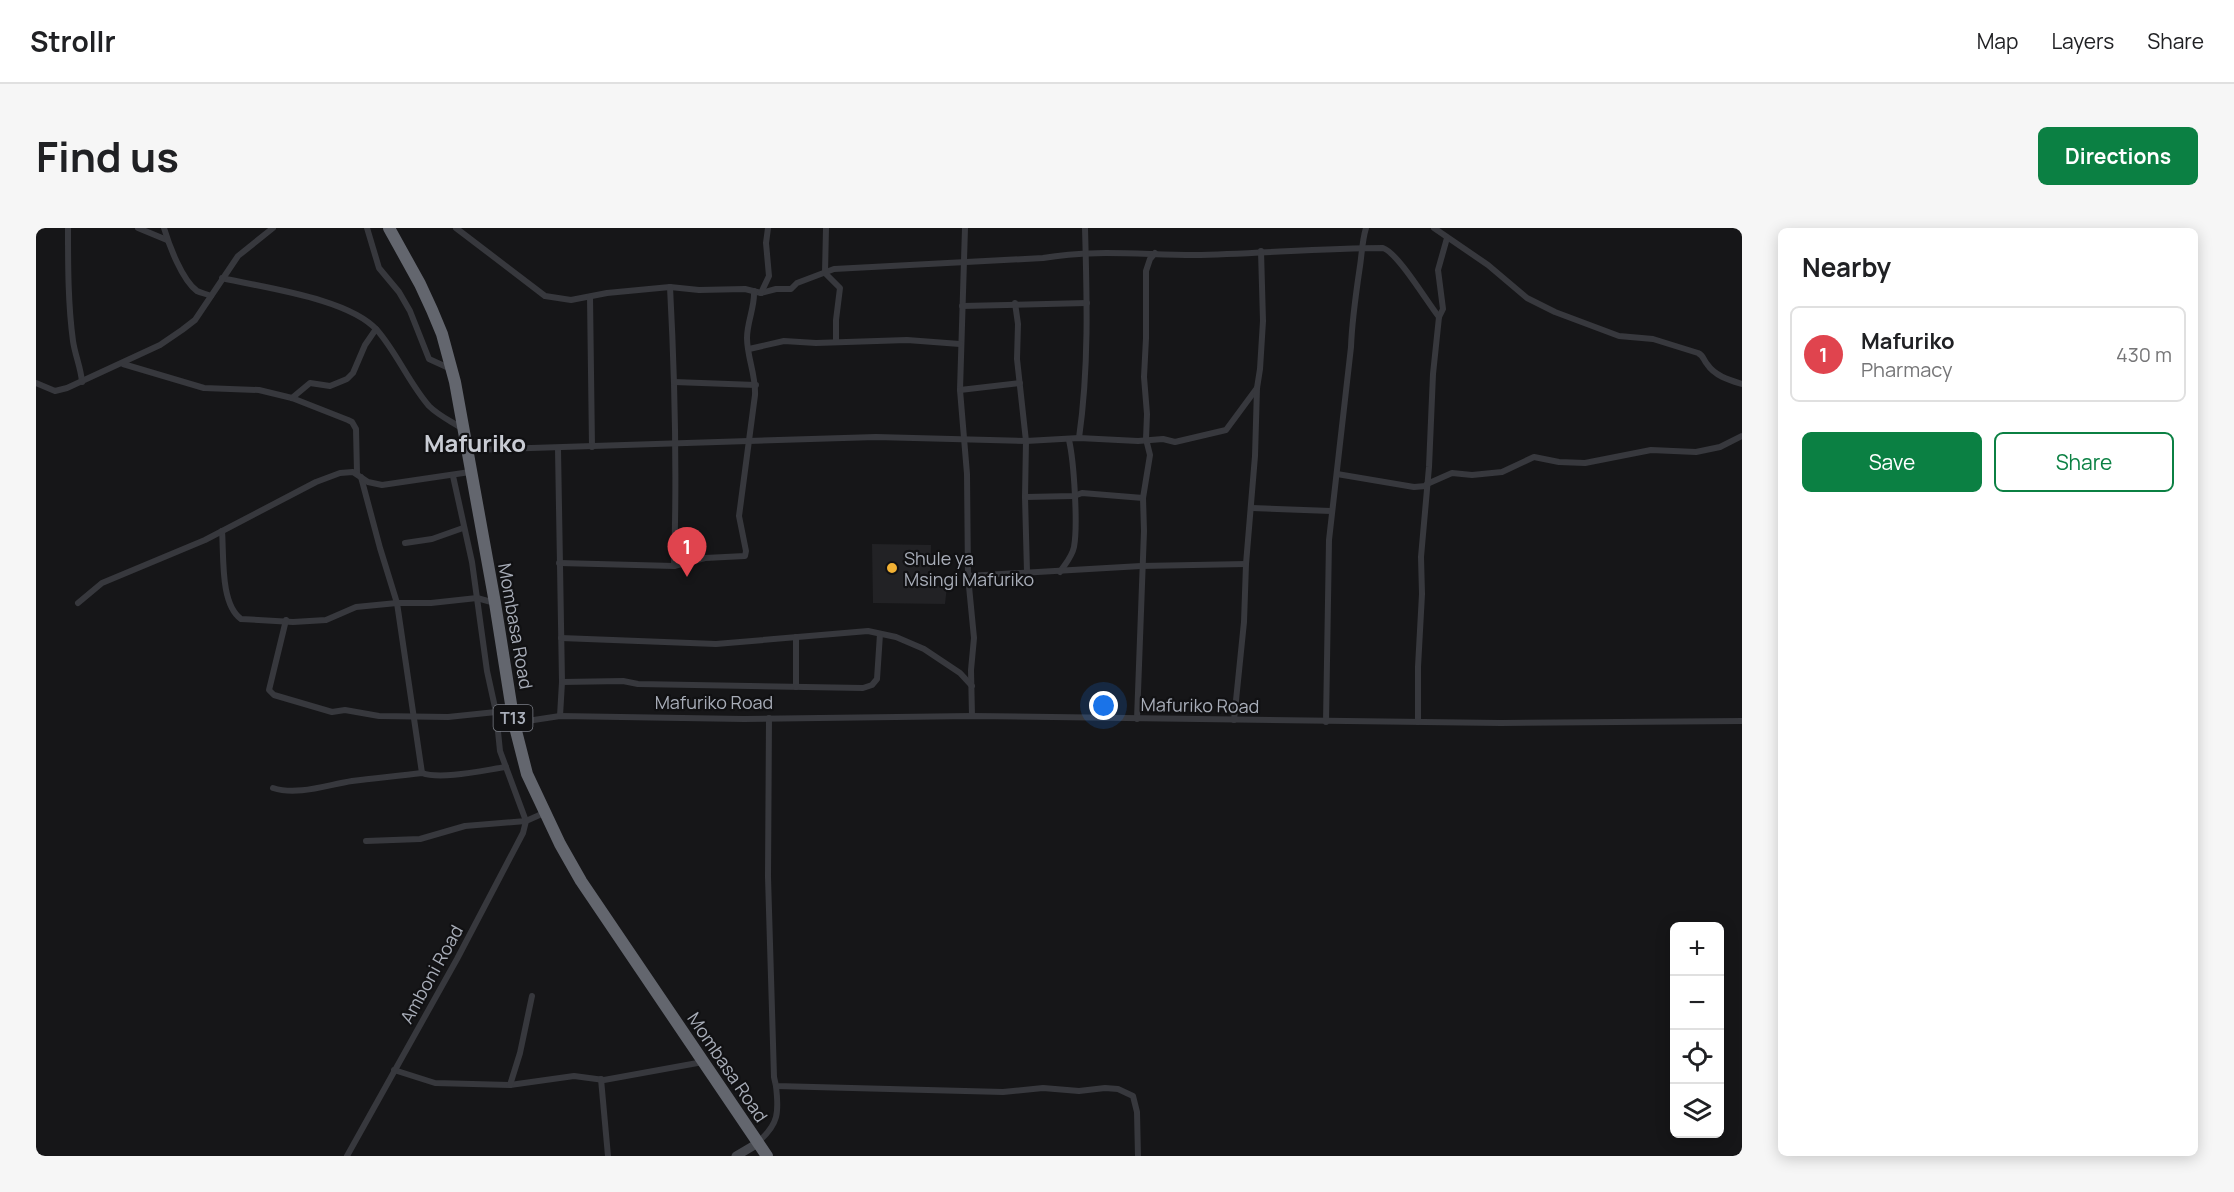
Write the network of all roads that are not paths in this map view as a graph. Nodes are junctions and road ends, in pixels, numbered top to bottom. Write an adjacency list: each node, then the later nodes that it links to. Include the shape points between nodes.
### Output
1 (68, 228): 38 (street, via 69,291)
2 (138, 228): 15 (street)
3 (164, 228): 15 (street)
4 (273, 228): 22 (street, via 238,256)
5 (367, 228): 37 (street, via 379,268 410,311 429,359)
6 (389, 228): 37 (highway, Mombasa Road / T13, via 432,310)
7 (456, 228): 27 (street, via 545,296 571,300)
8 (768, 228): 25 (street, via 769,276)
9 (826, 228): 21 (street)
10 (965, 228): 20 (street)
11 (1085, 228): 18 (street)
12 (1366, 228): 16 (street)
13 (1434, 228): 14 (street)
14 (1447, 238): 31 (street, via 1438,270 1443,309); 42 (street, via 1527,298 1555,312 1619,336 1653,339 1698,353 1725,379)
15 (167, 240): 26 (street, via 187,279 197,291)
16 (1360, 248): 17 (street); 31 (street, via 1388,249); 61 (street)
17 (1261, 252): 19 (street); 44 (street, via 1263,321)
18 (1087, 253): 19 (street); 20 (street); 29 (street)
19 (1155, 253): 50 (street, via 1146,271)
20 (963, 261): 21 (street); 30 (street)
21 (825, 273): 25 (street, via 791,289); 33 (street, via 840,288)
22 (222, 278): 26 (street); 32 (street, via 331,302)
23 (670, 287): 24 (street); 27 (street); 39 (street)
24 (753, 291): 25 (street); 35 (street)
25 (761, 293)
26 (211, 296): 36 (street, via 195,320 182,330)
27 (590, 297): 56 (street)
28 (1015, 303): 29 (street); 30 (street); 41 (street)
29 (1088, 303): 49 (street)
30 (962, 306): 34 (street)
31 (1439, 317): 63 (street)
32 (376, 329): 46 (street, via 347,379 330,386 310,383); 47 (street, via 429,405)
33 (836, 341): 34 (street); 35 (street, via 784,341)
34 (960, 344): 45 (street)
35 (749, 349): 43 (street)
36 (122, 364): 38 (street); 46 (street, via 204,388 241,388)
37 (451, 369): 47 (highway, Mombasa Road / T13)
38 (82, 382): 40 (street, via 55,391)
39 (674, 382): 43 (street); 55 (street)
40 (36, 383)
41 (1020, 383): 45 (street); 53 (street)
42 (1742, 384)
43 (756, 385): 54 (street)
44 (1257, 388): 50 (street, via 1226,430 1177,442); 67 (street)
45 (960, 390): 51 (street)
46 (292, 398): 60 (street, via 352,422)
47 (463, 429): 58 (highway, Mombasa Road / T13)
48 (1742, 436): 63 (street, via 1720,447 1696,452 1651,450 1585,463 1534,457 1502,472 1452,473)
49 (1079, 438): 50 (street); 52 (street)
50 (1146, 439): 66 (street, via 1150,454)
51 (964, 440): 53 (street); 54 (street, via 876,437); 78 (street)
52 (1069, 440): 53 (street); 64 (street)
53 (1026, 441): 65 (street)
54 (748, 442): 55 (street); 74 (street, via 739,516 745,556 705,558)
55 (674, 444): 56 (street); 74 (street)
56 (592, 447): 57 (street)
57 (558, 448): 58 (street); 72 (street)
58 (466, 450): 59 (highway, Mombasa Road / T13)
59 (470, 472): 62 (street); 82 (highway, Mombasa Road / T13)
60 (359, 474): 62 (street, via 368,482 381,485); 70 (street, via 340,473 316,482); 81 (street)
61 (1337, 474): 63 (street, via 1414,487); 68 (street)
62 (453, 476): 69 (street)
63 (1426, 485): 99 (street)
64 (1074, 496): 65 (street); 66 (street, via 1082,493); 77 (street, via 1074,547)
65 (1024, 497): 76 (street)
66 (1143, 498): 75 (street)
67 (1252, 507): 68 (street); 73 (street)
68 (1331, 511): 98 (street)
69 (463, 528): 71 (street); 79 (street)
70 (222, 531): 80 (street, via 102,584); 83 (street, via 227,601 235,615 241,619)
71 (405, 543)
72 (560, 563): 74 (street); 86 (street)
73 (1246, 564): 75 (street); 96 (street)
74 (674, 566)
75 (1141, 566): 77 (street); 95 (street)
76 (1027, 572): 77 (street); 78 (street)
77 (1060, 572)
78 (968, 576): 88 (street, via 974,638)
79 (477, 598): 81 (street); 82 (street); 90 (street)
80 (78, 603)
81 (397, 603): 83 (street, via 356,607 326,620); 93 (street)
82 (495, 603): 100 (highway, Mombasa Road / T13)
83 (286, 620): 93 (street, via 268,686 271,693 332,712)
84 (880, 634): 85 (street, via 868,631); 88 (street, via 924,649); 89 (street, via 877,679 872,685)
85 (796, 637): 86 (street, via 716,644); 89 (street)
86 (561, 638): 87 (street)
87 (562, 682): 89 (street); 91 (street)
88 (972, 686): 92 (street)
89 (796, 687)
90 (496, 712): 93 (street); 101 (street, via 500,751)
91 (560, 716): 94 (street, Mafuriko Road); 100 (street, Mafuriko Road)
92 (972, 716): 94 (street, Mafuriko Road); 95 (street, Mafuriko Road)
93 (414, 717): 102 (street)
94 (769, 718): 112 (street, via 768,877)
95 (1137, 719): 96 (street, Mafuriko Road)
96 (1234, 720): 98 (street, Mafuriko Road)
97 (1742, 721): 99 (street, Mafuriko Road)
98 (1326, 722): 99 (street, Mafuriko Road)
99 (1418, 722)
100 (514, 723): 104 (highway, Mombasa Road / T13, via 527,774)
101 (506, 767): 102 (street, via 428,776); 105 (street)
102 (422, 773): 103 (street, via 316,788)
103 (273, 788)
104 (544, 813): 105 (street); 108 (highway, Mombasa Road / T13, via 581,880)
105 (526, 820): 106 (street, via 465,826 420,839); 109 (street, Amboni Road, via 524,833)
106 (366, 841)
107 (532, 996): 111 (street)
108 (703, 1062): 110 (street); 113 (highway, Mombasa Road / T13)
109 (394, 1070): 111 (street, via 435,1083); 114 (street, Amboni Road)
110 (601, 1079): 111 (street, via 574,1076); 115 (street)
111 (510, 1085)
112 (776, 1086): 113 (street, via 777,1116 771,1131); 118 (street, via 1003,1092 1118,1089 1134,1096)
113 (758, 1143): 116 (main road); 117 (highway, Mombasa Road / T13)
114 (347, 1156)
115 (608, 1156)
116 (736, 1156)
117 (767, 1156)
118 (1138, 1156)

